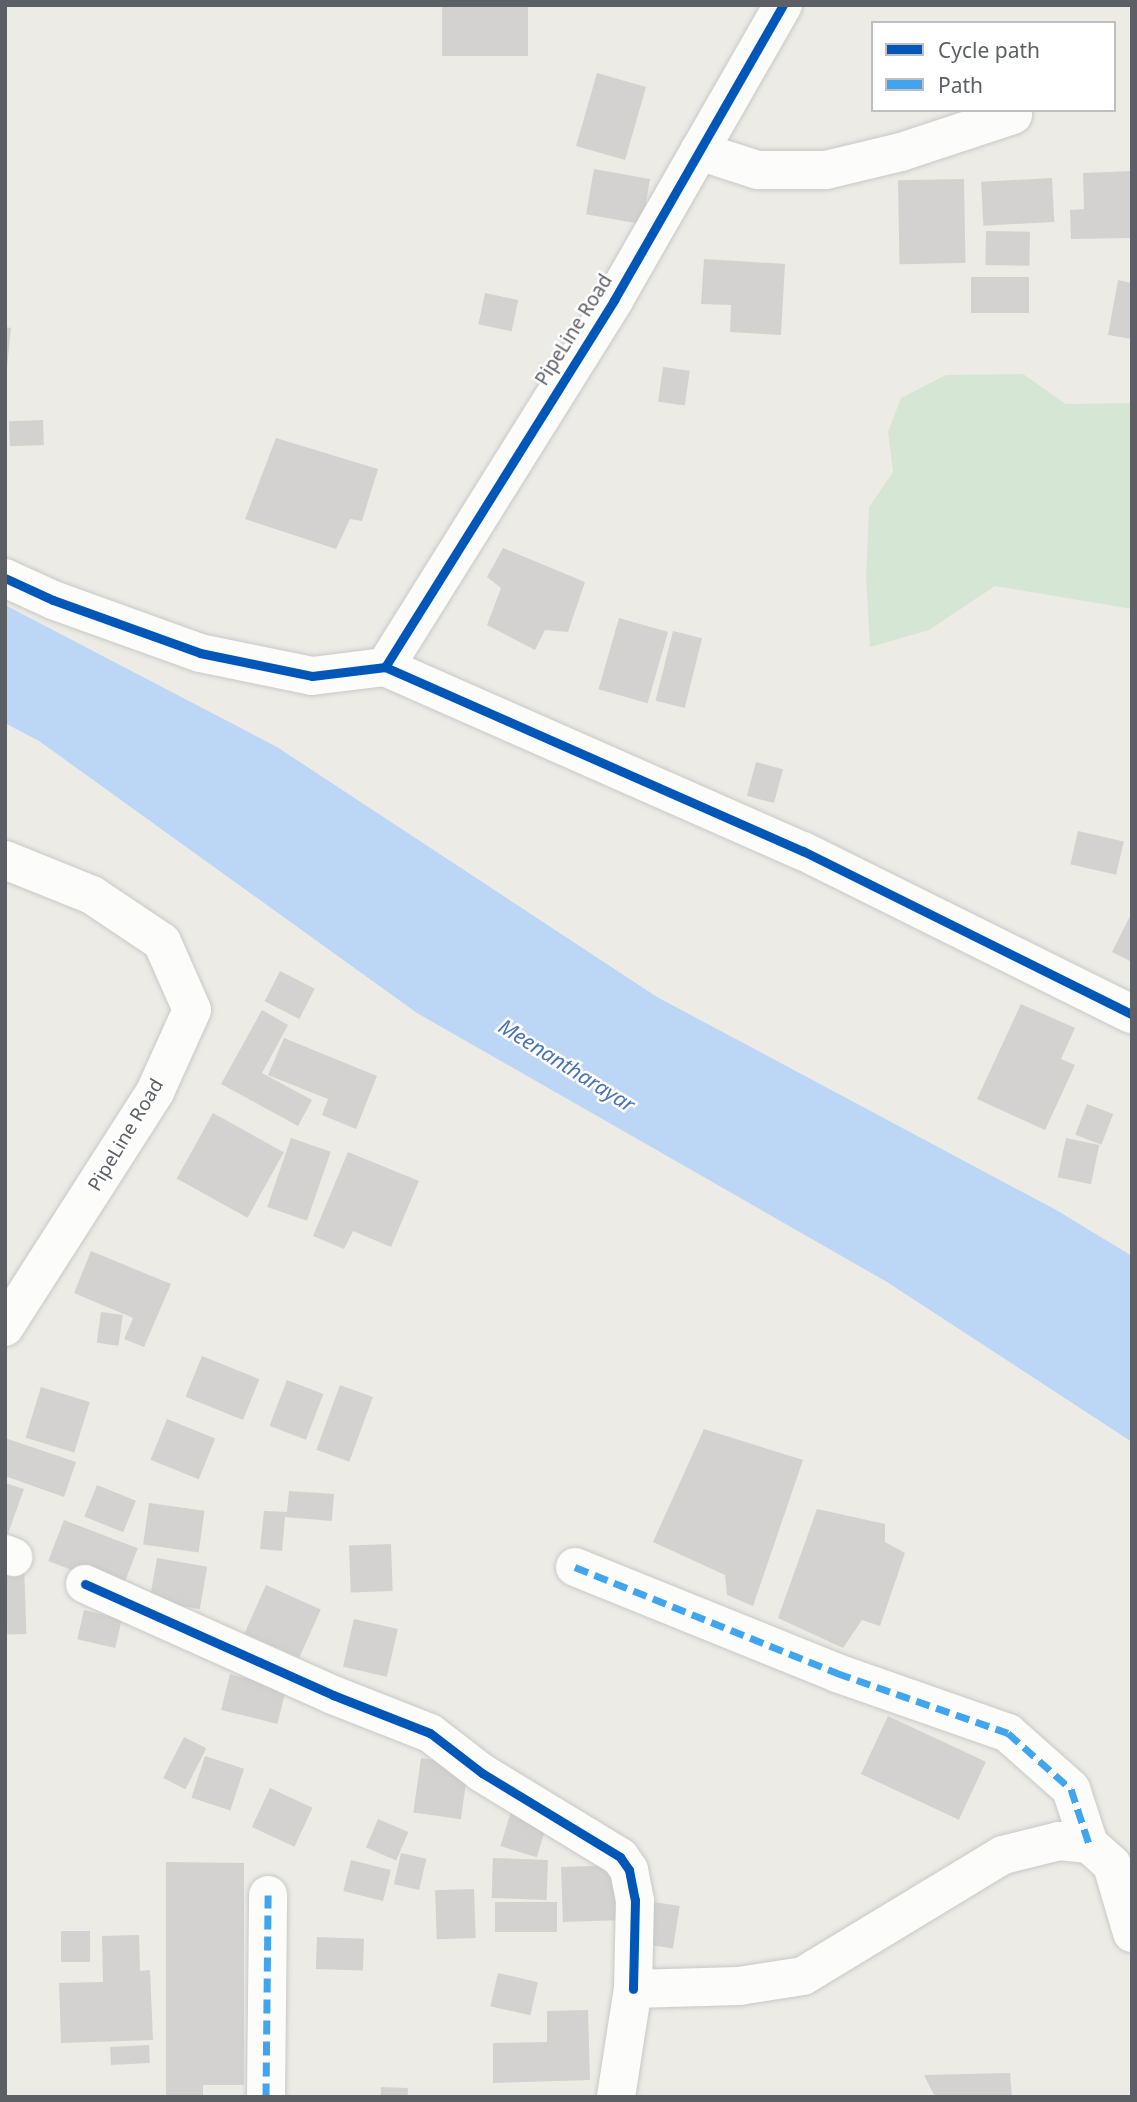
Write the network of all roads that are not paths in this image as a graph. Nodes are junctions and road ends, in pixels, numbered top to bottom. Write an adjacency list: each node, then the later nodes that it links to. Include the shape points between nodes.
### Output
1 (783, 5): 3 (street, PipeLine Road)
2 (1013, 115): 3 (street, via 901,152 826,170 758,170)
3 (699, 151): 5 (street, PipeLine Road, via 614,300)
4 (5, 578): 5 (street, via 201,653 312,676)
5 (385, 667): 7 (street, via 803,851)
6 (5, 860): 8 (street, PipeLine Road, via 92,895 162,942 192,1010 155,1092)
7 (1132, 1014)
8 (5, 1327)
9 (575, 1566): 11 (street, via 837,1673 1008,1733 1071,1790)
10 (85, 1584): 14 (street, via 333,1695 430,1733 482,1773 620,1857 629,1870 635,1900)
11 (1089, 1844): 13 (street, via 1112,1866); 14 (street, via 1059,1840 1003,1856 803,1976 740,1986)
12 (268, 1895): 15 (street)
13 (1132, 1933)
14 (633, 1989): 16 (street)
15 (266, 2097)
16 (616, 2097)

